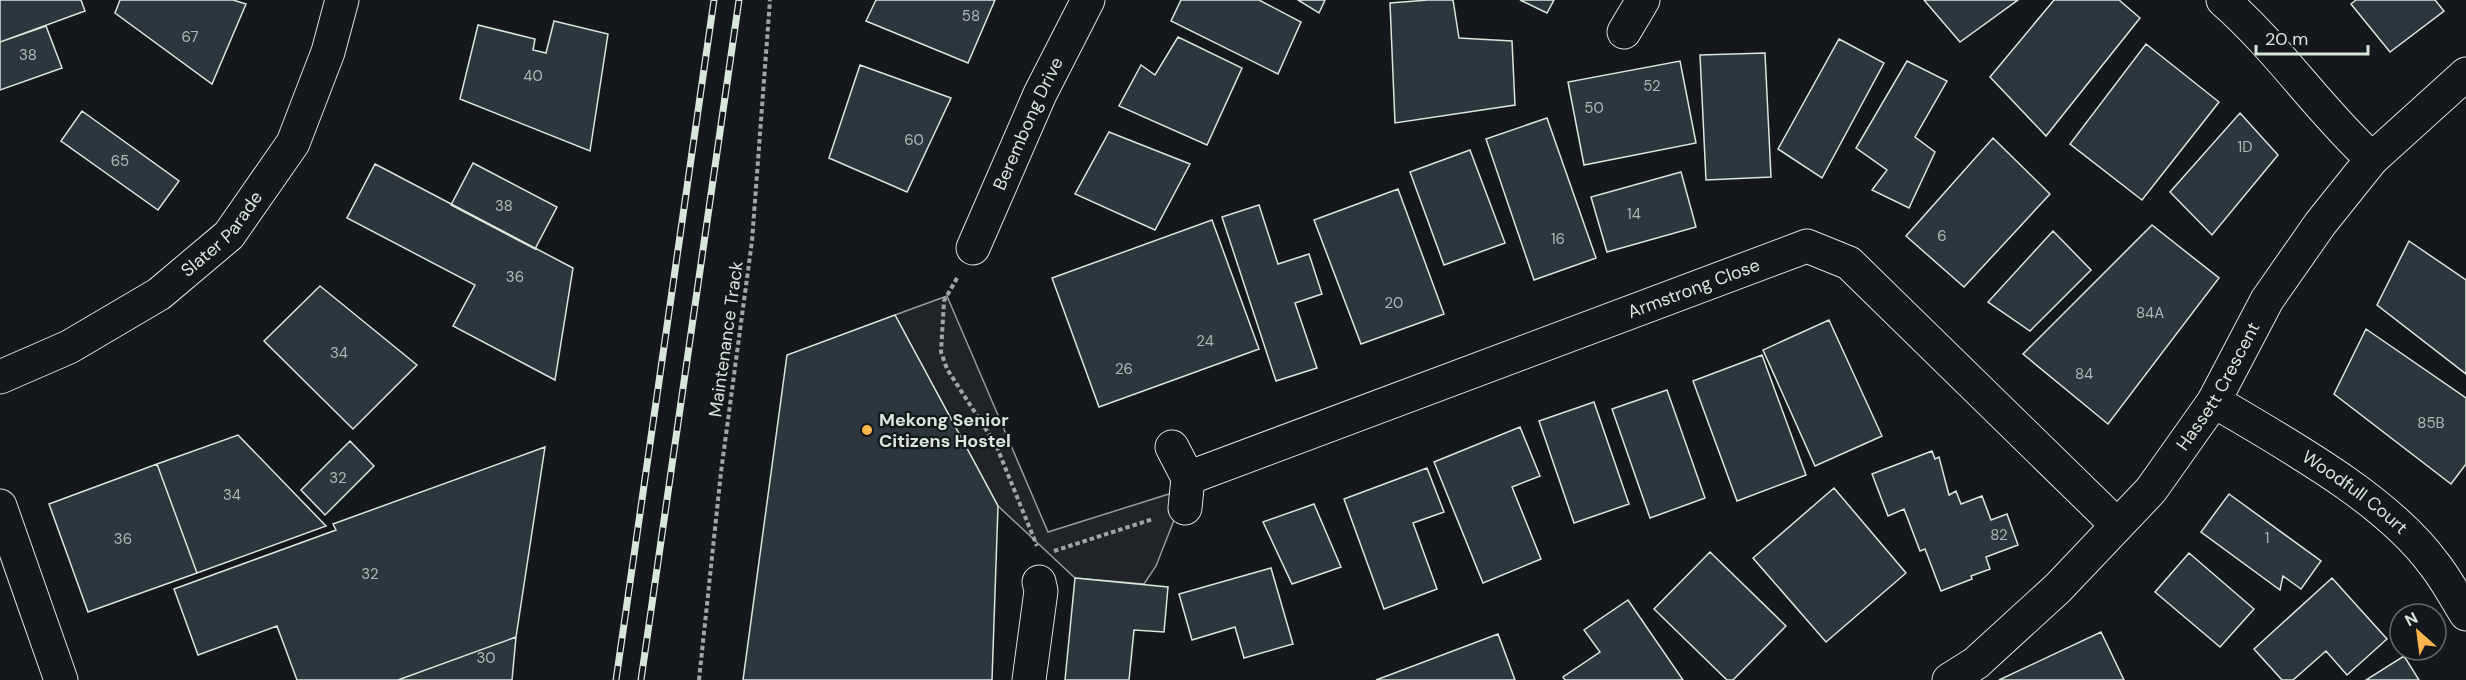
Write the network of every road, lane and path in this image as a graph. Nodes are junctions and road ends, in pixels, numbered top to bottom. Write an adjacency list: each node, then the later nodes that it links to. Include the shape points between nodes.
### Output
1 (342, 0): 11 (street, Slater Parade, via 328,52 293,143 229,235 159,294 69,346)
2 (770, 0): 20 (path, Maintenance Track, via 752,241)
3 (1088, 0): 9 (street, Berembong Drive, via 1040,94)
4 (1643, 0): 6 (street)
5 (2223, 0): 8 (street, via 2292,71 2340,130)
6 (1624, 32)
7 (2466, 74): 8 (street, Hassett Crescent)
8 (2372, 159): 12 (street, Hassett Crescent, via 2267,300)
9 (974, 248)
10 (944, 301): 17 (path, via 941,352 947,369 996,445)
11 (0, 377)
12 (2214, 401): 16 (street, Hassett Crescent, via 2151,490); 18 (street, Woodfull Court, via 2299,452 2389,516 2434,563)
13 (1172, 447): 14 (street)
14 (1186, 493): 16 (street, Armstrong Close, via 1806,246 1849,263); 17 (path)
15 (0, 506): 19 (street)
16 (2117, 525): 22 (street, Hassett Crescent, via 2049,596 1976,663)
17 (1040, 568): 21 (street, via 1041,591)
18 (2466, 614)
19 (61, 680)
20 (699, 680)
21 (1029, 680)
22 (1949, 680)

